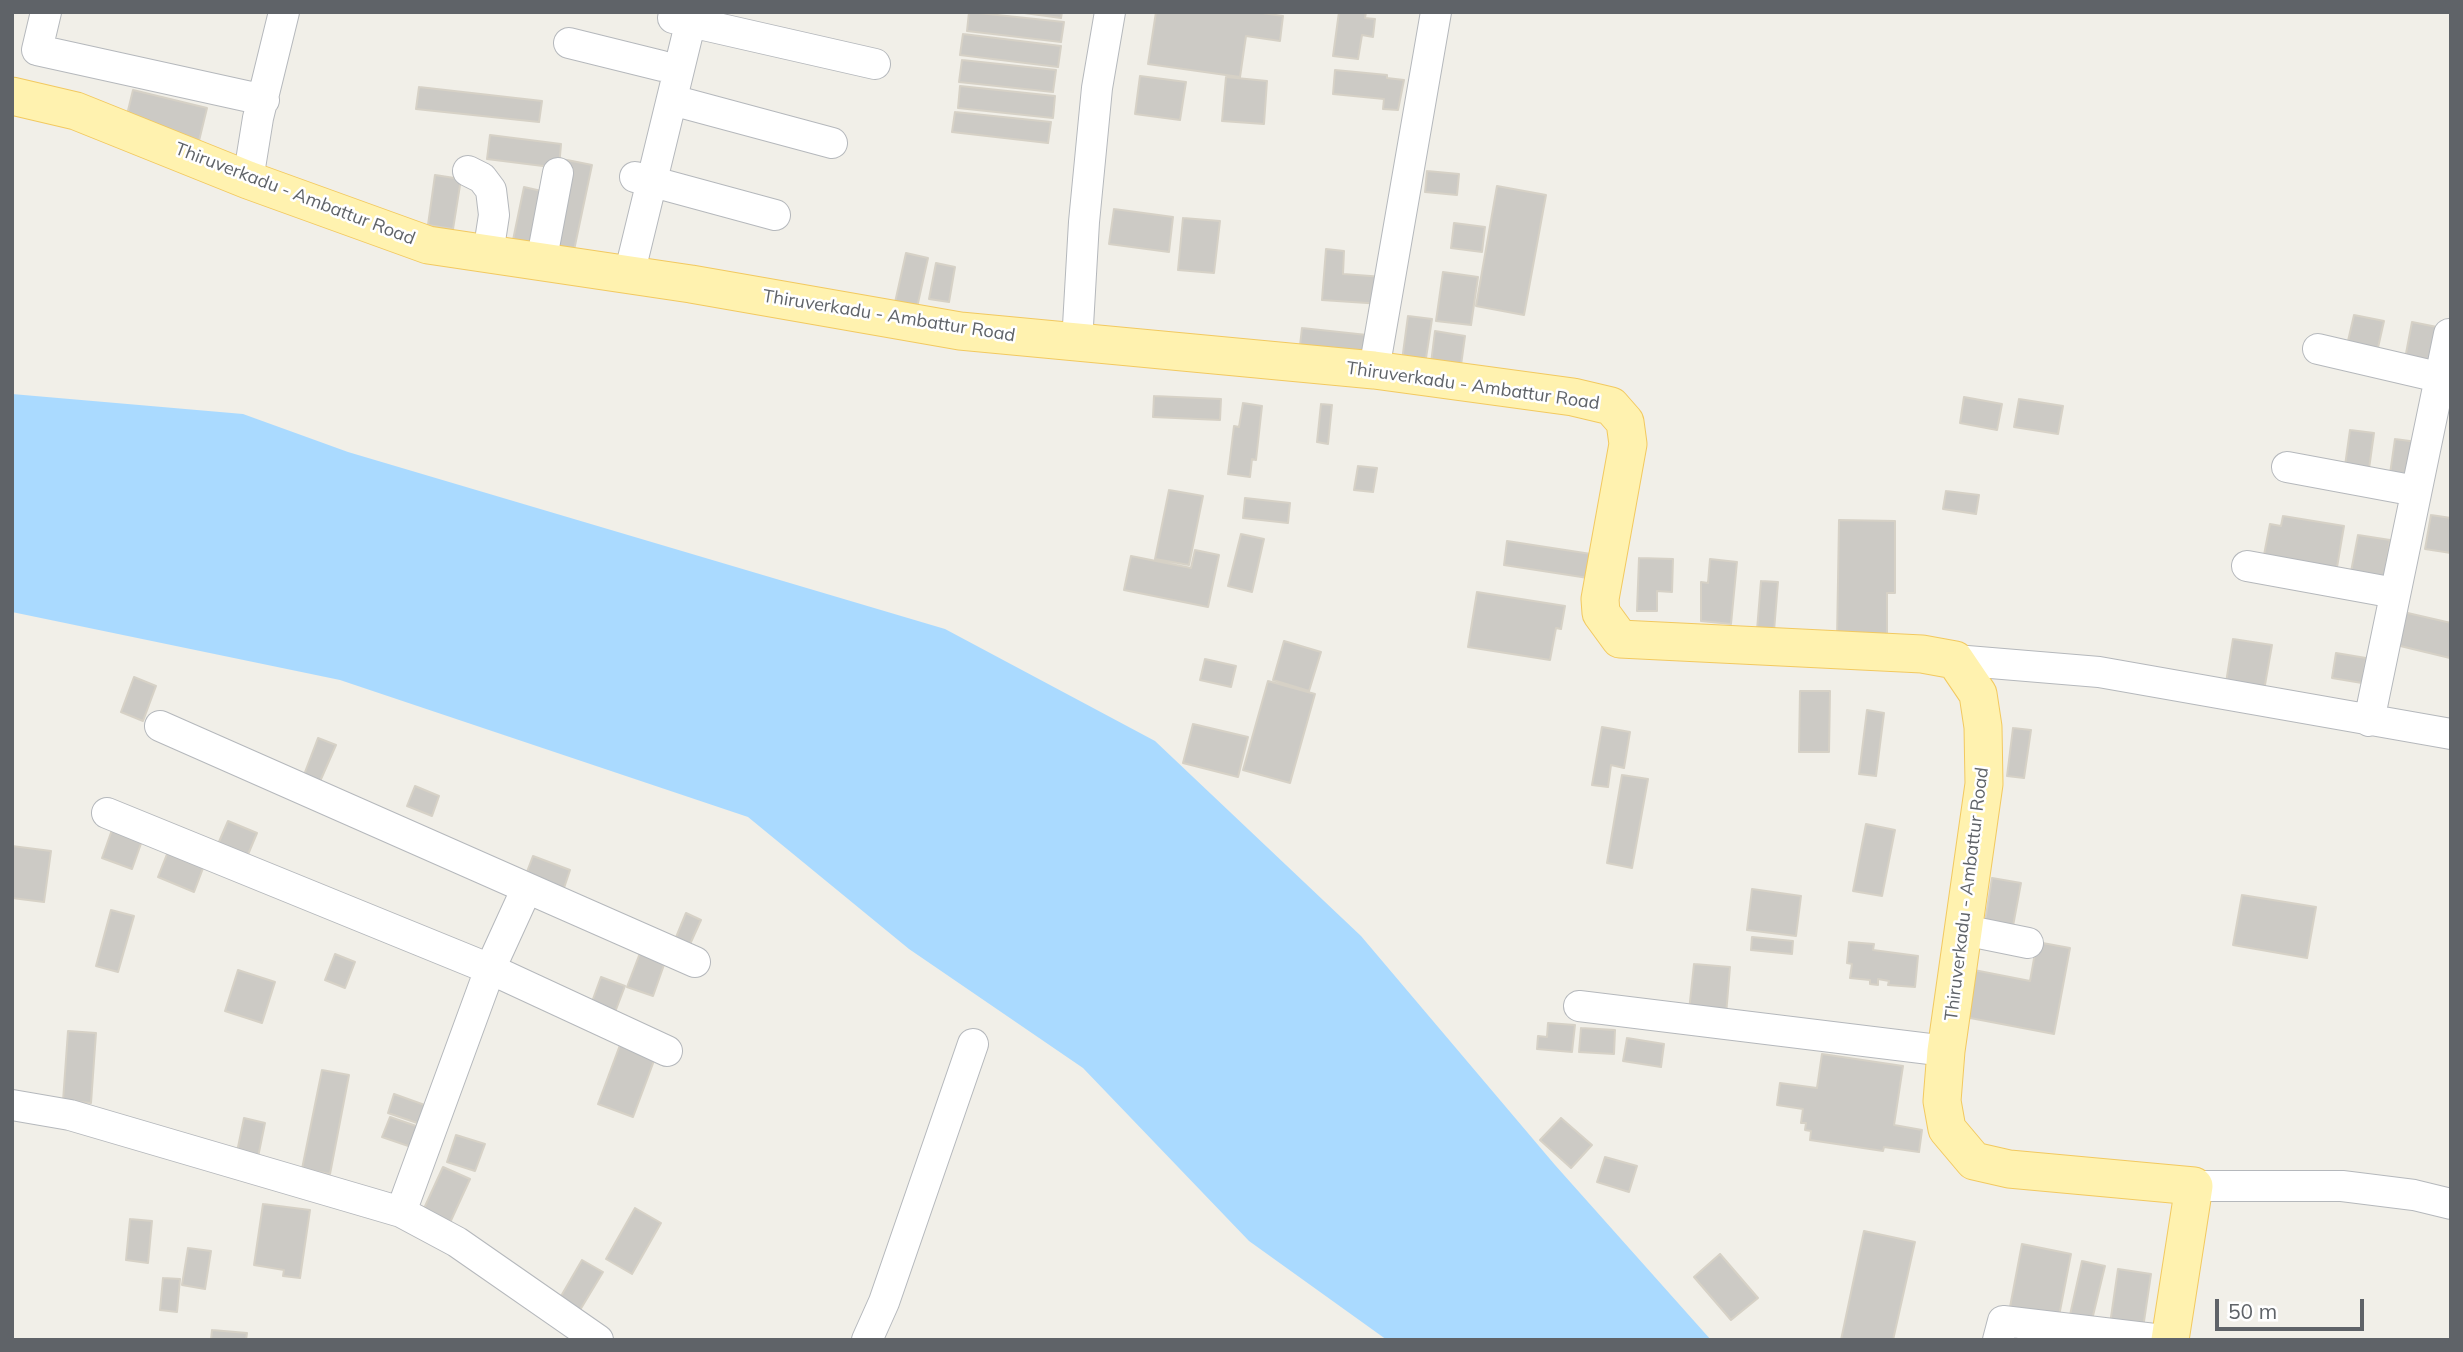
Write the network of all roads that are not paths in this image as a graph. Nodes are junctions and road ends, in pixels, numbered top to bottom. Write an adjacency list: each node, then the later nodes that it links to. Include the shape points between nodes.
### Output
1 (46, 12): 10 (street, via 37,50)
2 (284, 12): 10 (street)
3 (1110, 12): 22 (street, via 1097,88)
4 (1436, 12): 24 (street)
5 (683, 16): 7 (street); 8 (street); 11 (street)
6 (569, 43): 8 (street)
7 (875, 64)
8 (662, 66): 15 (street)
9 (12, 96): 16 (main road, Thiruverkadu - Ambattur Road, via 76,111)
10 (264, 100): 16 (street)
11 (672, 100): 12 (street); 15 (street)
12 (832, 143)
13 (468, 171): 18 (street, via 482,178 491,190 494,215)
14 (558, 173): 19 (street)
15 (643, 179): 17 (street); 20 (street)
16 (248, 180): 18 (main road, Thiruverkadu - Ambattur Road, via 428,245)
17 (775, 215)
18 (488, 254): 19 (main road, Thiruverkadu - Ambattur Road)
19 (541, 263): 20 (main road, Thiruverkadu - Ambattur Road)
20 (621, 274): 22 (main road, Thiruverkadu - Ambattur Road, via 960,331)
21 (2449, 334): 25 (street)
22 (1077, 343): 24 (main road, Thiruverkadu - Ambattur Road)
23 (2318, 349): 25 (street)
24 (1374, 370): 30 (main road, Thiruverkadu - Ambattur Road, via 1611,406 1625,422 1628,444 1600,599 1601,614 1620,639 1922,654)
25 (2445, 379): 27 (street)
26 (2287, 467): 27 (street)
27 (2416, 491): 29 (street)
28 (2247, 566): 29 (street)
29 (2395, 593): 31 (street)
30 (1955, 660): 31 (street, via 2099,673); 36 (main road, Thiruverkadu - Ambattur Road, via 1978,694 1983,727 1984,784)
31 (2369, 721): 33 (street)
32 (160, 726): 35 (street)
33 (2451, 734)
34 (107, 813): 39 (street)
35 (527, 888): 38 (street); 39 (street)
36 (1964, 930): 37 (street); 43 (main road, Thiruverkadu - Ambattur Road)
37 (2028, 943)
38 (695, 962)
39 (490, 969): 42 (street); 47 (street)
40 (1580, 1006): 43 (street)
41 (973, 1044): 49 (street)
42 (667, 1051)
43 (1946, 1051): 45 (main road, Thiruverkadu - Ambattur Road, via 1942,1101 1948,1129 1974,1161 2008,1170)
44 (12, 1105): 47 (street, via 70,1115)
45 (2194, 1186): 46 (street, via 2342,1186); 52 (main road)
46 (2451, 1204)
47 (401, 1212): 48 (street, via 457,1242)
48 (598, 1340)
49 (867, 1340)
50 (1998, 1340): 51 (street, via 2003,1321)
51 (2163, 1340)
52 (2170, 1340)

